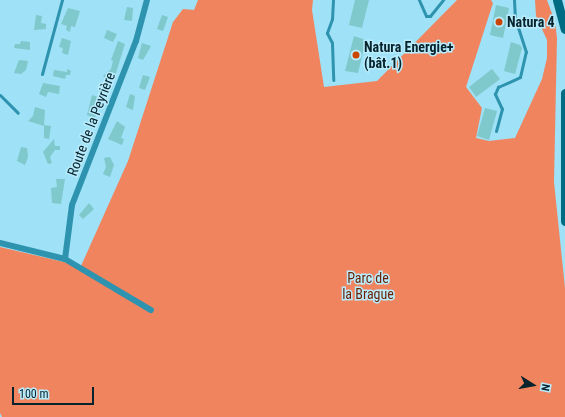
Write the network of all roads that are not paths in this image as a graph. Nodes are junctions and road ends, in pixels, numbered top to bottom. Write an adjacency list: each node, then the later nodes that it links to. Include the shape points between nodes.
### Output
1 (62, 0): 9 (lane)
2 (148, 0): 17 (street, Route de la Peyrière, via 136,41 72,205)
3 (333, 0): 10 (lane, via 332,19 327,33 332,43)
4 (419, 0): 5 (lane, via 426,16 430,16)
5 (443, 0)
6 (514, 0): 14 (lane, via 515,19 526,52 520,77 498,87 494,94 502,109)
7 (557, 0): 8 (main road)
8 (565, 29)
9 (42, 74)
10 (333, 80)
11 (565, 92): 15 (main road)
12 (0, 95): 13 (lane)
13 (18, 113)
14 (496, 131)
15 (565, 221)
16 (0, 243): 17 (street)
17 (65, 259): 18 (street)
18 (151, 310)

